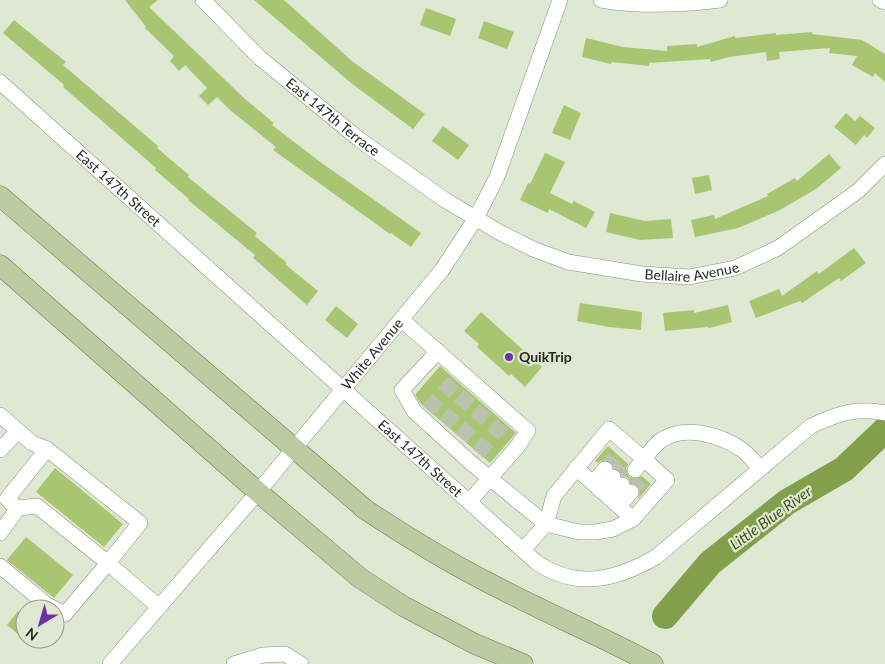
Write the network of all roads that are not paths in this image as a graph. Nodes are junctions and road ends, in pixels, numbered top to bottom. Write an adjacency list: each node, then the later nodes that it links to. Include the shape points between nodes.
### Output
1 (203, 0): 10 (street, East 147th Terrace, via 260,58 334,121 445,200)
2 (560, 0): 10 (street, White Avenue, via 497,177)
3 (601, 0): 4 (street, via 655,6)
4 (720, 0)
5 (880, 0): 6 (street)
6 (885, 2)
7 (0, 82): 14 (street, East 147th Street)
8 (885, 164): 10 (street, Bellaire Avenue, via 858,190 778,248 735,268 689,277 642,274 568,262 533,249)
9 (0, 196): 19 (main road)
10 (476, 218): 12 (street, White Avenue, via 442,270)
11 (0, 265): 25 (main road)
12 (402, 320): 13 (street); 14 (street, White Avenue)
13 (438, 351): 24 (street, via 402,390 414,411 425,414 474,457); 24 (street, via 474,390 528,431)
14 (343, 390): 19 (street, White Avenue); 28 (street, East 147th Street)
15 (878, 412): 23 (street, East 147th Street, via 839,413 811,426)
16 (0, 415): 17 (street)
17 (18, 431): 18 (street, via 32,443); 20 (street)
18 (47, 449): 27 (street); 33 (street, via 140,523)
19 (294, 449): 25 (street, White Avenue); 41 (main road, via 366,510 414,542 493,586)
20 (0, 450)
21 (635, 460): 22 (street, via 609,429); 23 (street, via 662,439 680,432 701,433 724,440 741,450); 29 (street, via 667,480)
22 (576, 468): 26 (street); 30 (street, via 554,496)
23 (760, 468): 32 (street, East 147th Street, via 656,557 620,574 595,580 551,573)
24 (490, 477): 28 (street); 30 (street)
25 (258, 492): 35 (street, White Avenue); 40 (main road, via 360,578 403,606)
26 (606, 495): 26 (street, via 618,481); 29 (street)
27 (8, 500): 31 (street); 33 (street, via 37,506)
28 (469, 502): 32 (street, East 147th Street)
29 (633, 519): 30 (street, via 613,529 596,532 579,532)
30 (546, 524): 32 (street)
31 (0, 533)
32 (523, 550)
33 (108, 563): 34 (street, via 65,614 46,605); 35 (street)
34 (0, 566)
35 (159, 607): 37 (street, White Avenue)
36 (275, 659): 38 (street, via 263,655); 39 (street, via 285,654)
37 (110, 664)
38 (234, 664)
39 (301, 664)
40 (523, 664)
41 (653, 664)

